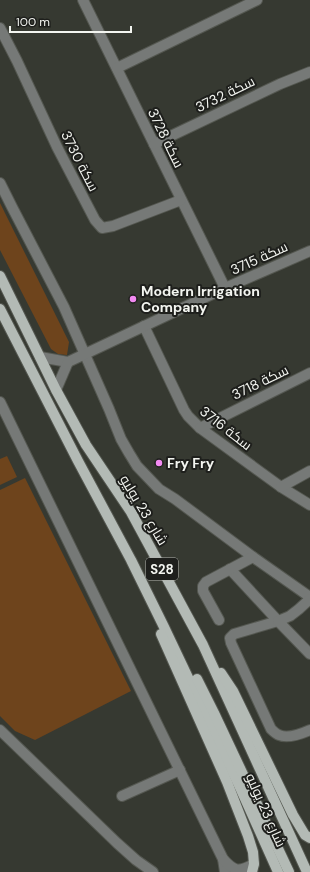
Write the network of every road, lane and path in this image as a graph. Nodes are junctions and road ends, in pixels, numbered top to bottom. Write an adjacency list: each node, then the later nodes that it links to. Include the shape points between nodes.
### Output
1 (83, 0): 4 (street, سكة 3728)
2 (256, 0): 4 (street)
3 (0, 28): 8 (street, سكة 3730, via 57,147 95,220 102,228 114,226)
4 (117, 68): 6 (street, سكة 3728)
5 (310, 72): 6 (street, سكة 3732)
6 (154, 144): 8 (street, سكة 3728)
7 (0, 183): 14 (street, via 64,307)
8 (181, 200): 11 (street, سكة 3728)
9 (310, 251): 11 (street, سكة 3715)
10 (0, 276): 15 (main road, شارع 23 يوليو / S28)
11 (225, 288): 13 (street, سكة 3715)
12 (0, 309): 25 (main road, شارع 23 يوليو / S28)
13 (144, 326): 14 (street, سكة 3715); 20 (street, سكة 3716, via 184,410)
14 (85, 354): 16 (street, سكة 3715); 24 (street, via 121,439 137,466 159,489)
15 (40, 357): 16 (street); 18 (main road, شارع 23 يوليو / S28)
16 (68, 362): 18 (street)
17 (310, 373): 20 (street, سكة 3718)
18 (56, 390): 30 (main road, شارع 23 يوليو / S28, via 86,445 131,512)
19 (0, 402): 34 (street)
20 (200, 428): 22 (street, سكة 3716)
21 (310, 471): 22 (street)
22 (281, 487): 23 (street, سكة 3716)
23 (310, 504)
24 (253, 557): 26 (street); 27 (street)
25 (131, 560): 38 (main road, via 168,651 227,782 253,852); 41 (main road, شارع 23 يوليو / S28, via 209,720); 42 (main road, via 214,713)
26 (230, 569): 28 (street, via 203,586 203,591); 29 (street)
27 (310, 598): 29 (street, via 299,610)
28 (219, 620)
29 (278, 621): 31 (street); 33 (street, via 234,634 230,638 231,643 271,729 279,735 287,736)
30 (203, 645): 36 (main road, via 233,691 293,815 305,835); 43 (main road, شارع 23 يوليو / S28)
31 (310, 654)
32 (0, 730): 39 (street, via 116,843)
33 (310, 730)
34 (180, 770): 35 (street); 37 (street)
35 (122, 796)
36 (310, 838)
37 (223, 859): 38 (street, via 234,870 244,871); 40 (street)
38 (253, 868)
39 (153, 872)
40 (225, 872)
41 (278, 872)
42 (289, 872)
43 (307, 872)

